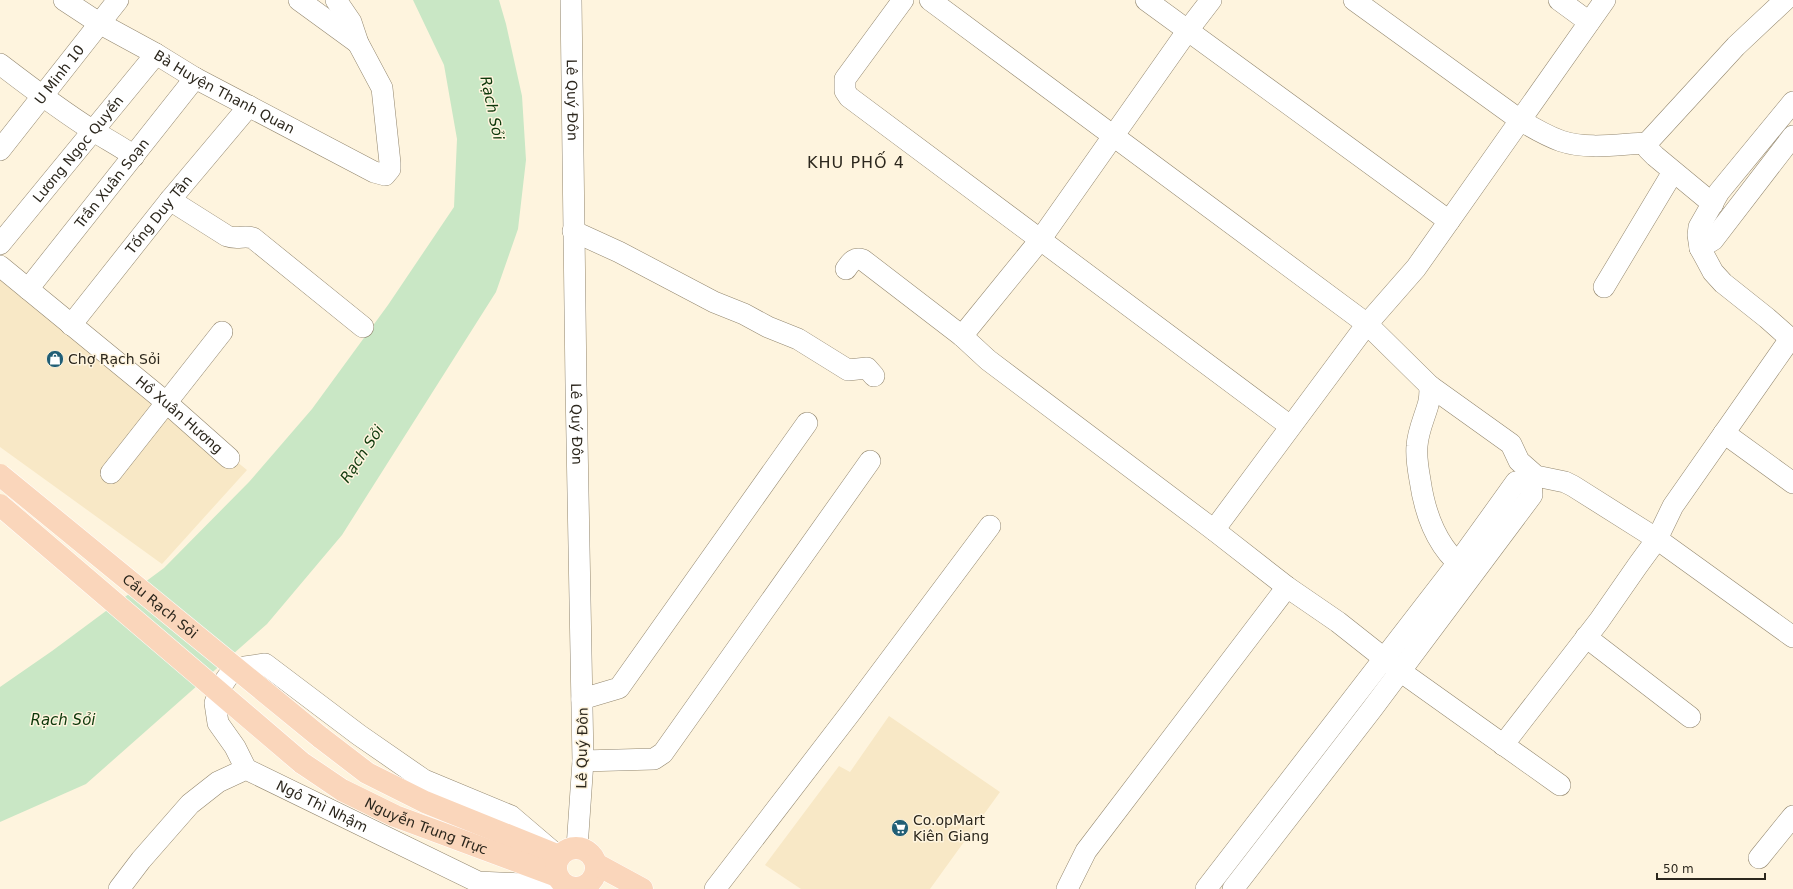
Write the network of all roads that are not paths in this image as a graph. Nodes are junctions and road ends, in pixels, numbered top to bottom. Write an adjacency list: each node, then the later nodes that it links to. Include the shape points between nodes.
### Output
1 (64, 0): 15 (street, Bà Huyện Thanh Quan)
2 (118, 0): 15 (street, U Minh 10)
3 (299, 0): 17 (street)
4 (336, 0): 17 (street, via 351,22)
5 (571, 0): 35 (street, Lê Quý Đôn)
6 (903, 0): 36 (street, via 845,79 848,97)
7 (930, 0): 26 (street)
8 (1146, 0): 16 (street)
9 (1211, 0): 16 (street)
10 (1354, 0): 24 (street)
11 (1559, 0): 14 (street)
12 (1605, 0): 14 (street)
13 (1785, 0): 28 (street, via 1736,46)
14 (1589, 22): 24 (street)
15 (99, 23): 18 (street, Bà Huyện Thanh Quan); 21 (street, U Minh 10)
16 (1188, 30): 26 (street); 34 (street)
17 (358, 43): 23 (street, Bà Huyện Thanh Quan, via 382,88 389,148 388,173 383,175 374,172)
18 (156, 54): 20 (street, Bà Huyện Thanh Quan); 25 (street, Lương Ngọc Quyến)
19 (0, 64): 21 (street)
20 (195, 78): 23 (street, Bà Huyện Thanh Quan); 30 (street, Trần Xuân Soạn)
21 (42, 96): 25 (street); 29 (street, U Minh 10)
22 (1793, 102): 33 (street)
23 (250, 106): 32 (street, Tống Duy Tân)
24 (1520, 120): 28 (street, via 1545,135 1581,146); 34 (street)
25 (93, 130): 30 (street); 37 (street, Lương Ngọc Quyến)
26 (1114, 136): 36 (street); 43 (street)
27 (1793, 136): 38 (street, via 1713,240)
28 (1647, 143): 31 (street, via 1648,149)
29 (0, 150)
30 (134, 156): 42 (street, Trần Xuân Soạn)
31 (1673, 172): 33 (street); 41 (street)
32 (170, 200): 44 (street, Tống Duy Tân); 45 (street, via 226,236 234,239 246,236 253,238)
33 (1712, 204): 38 (street, via 1699,227)
34 (1449, 221): 43 (street, via 1416,268)
35 (573, 232): 49 (street, via 619,252 714,302 798,339 848,370 867,368); 70 (street, Lê Quý Đôn)
36 (1040, 240): 47 (street); 53 (street)
37 (0, 244)
38 (1700, 248): 48 (street, via 1713,272 1723,283)
39 (0, 266): 42 (street, Hồ Xuân Hương)
40 (846, 269): 47 (street, via 853,260 863,260)
41 (1604, 287)
42 (28, 289): 44 (street, Hồ Xuân Hương)
43 (1367, 324): 50 (street); 53 (street)
44 (71, 325): 51 (street, Hồ Xuân Hương)
45 (363, 327)
46 (222, 332): 51 (street)
47 (962, 336): 63 (street, via 988,360)
48 (1791, 340): 54 (street)
49 (874, 376)
50 (1430, 386): 59 (street, via 1511,444 1519,461); 65 (street, via 1429,403 1419,430 1417,447 1422,495 1435,533)
51 (167, 403): 55 (street, Hồ Xuân Hương); 57 (street)
52 (808, 423): 70 (street, via 619,688)
53 (1290, 426): 63 (street)
54 (1724, 433): 60 (street); 64 (street, via 1673,506)
55 (229, 458)
56 (870, 460): 74 (street, via 663,753 654,759)
57 (111, 473)
58 (0, 475): 72 (main road, Cầu Rạch Sỏi, bridge)
59 (1533, 480): 64 (street, via 1565,482); 65 (street, via 1532,496)
60 (1793, 483)
61 (0, 505): 75 (main road, Cầu Rạch Sỏi, bridge)
62 (990, 526): 84 (street)
63 (1214, 530): 66 (street)
64 (1656, 539): 67 (street); 68 (street)
65 (1465, 569): 69 (street)
66 (1288, 587): 69 (street); 85 (street, via 1086,851)
67 (1586, 637): 71 (street); 73 (street)
68 (1793, 637)
69 (1392, 665): 73 (street); 86 (street); 87 (street)
70 (582, 699): 74 (street, Lê Quý Đôn)
71 (1690, 717)
72 (320, 737): 80 (main road, Nguyễn Trung Trực, via 368,773)
73 (1503, 745): 77 (street)
74 (583, 760): 80 (street, Lê Quý Đôn)
75 (302, 763): 80 (main road, Nguyễn Trung Trực, via 342,790 395,816)
76 (246, 769): 80 (street, via 235,747 218,723 215,703 222,685 231,672 265,664 424,780 511,816); 81 (street, Ngô Thì Nhậm); 82 (street, via 218,782 190,804)
77 (1560, 786)
78 (1793, 816): 79 (street)
79 (1759, 858)
80 (572, 874): 81 (street, Ngô Thì Nhậm); 83 (main road, via 594,877 596,864)
81 (476, 886)
82 (119, 889)
83 (642, 889)
84 (715, 889)
85 (1066, 889)
86 (1206, 889)
87 (1233, 889)

